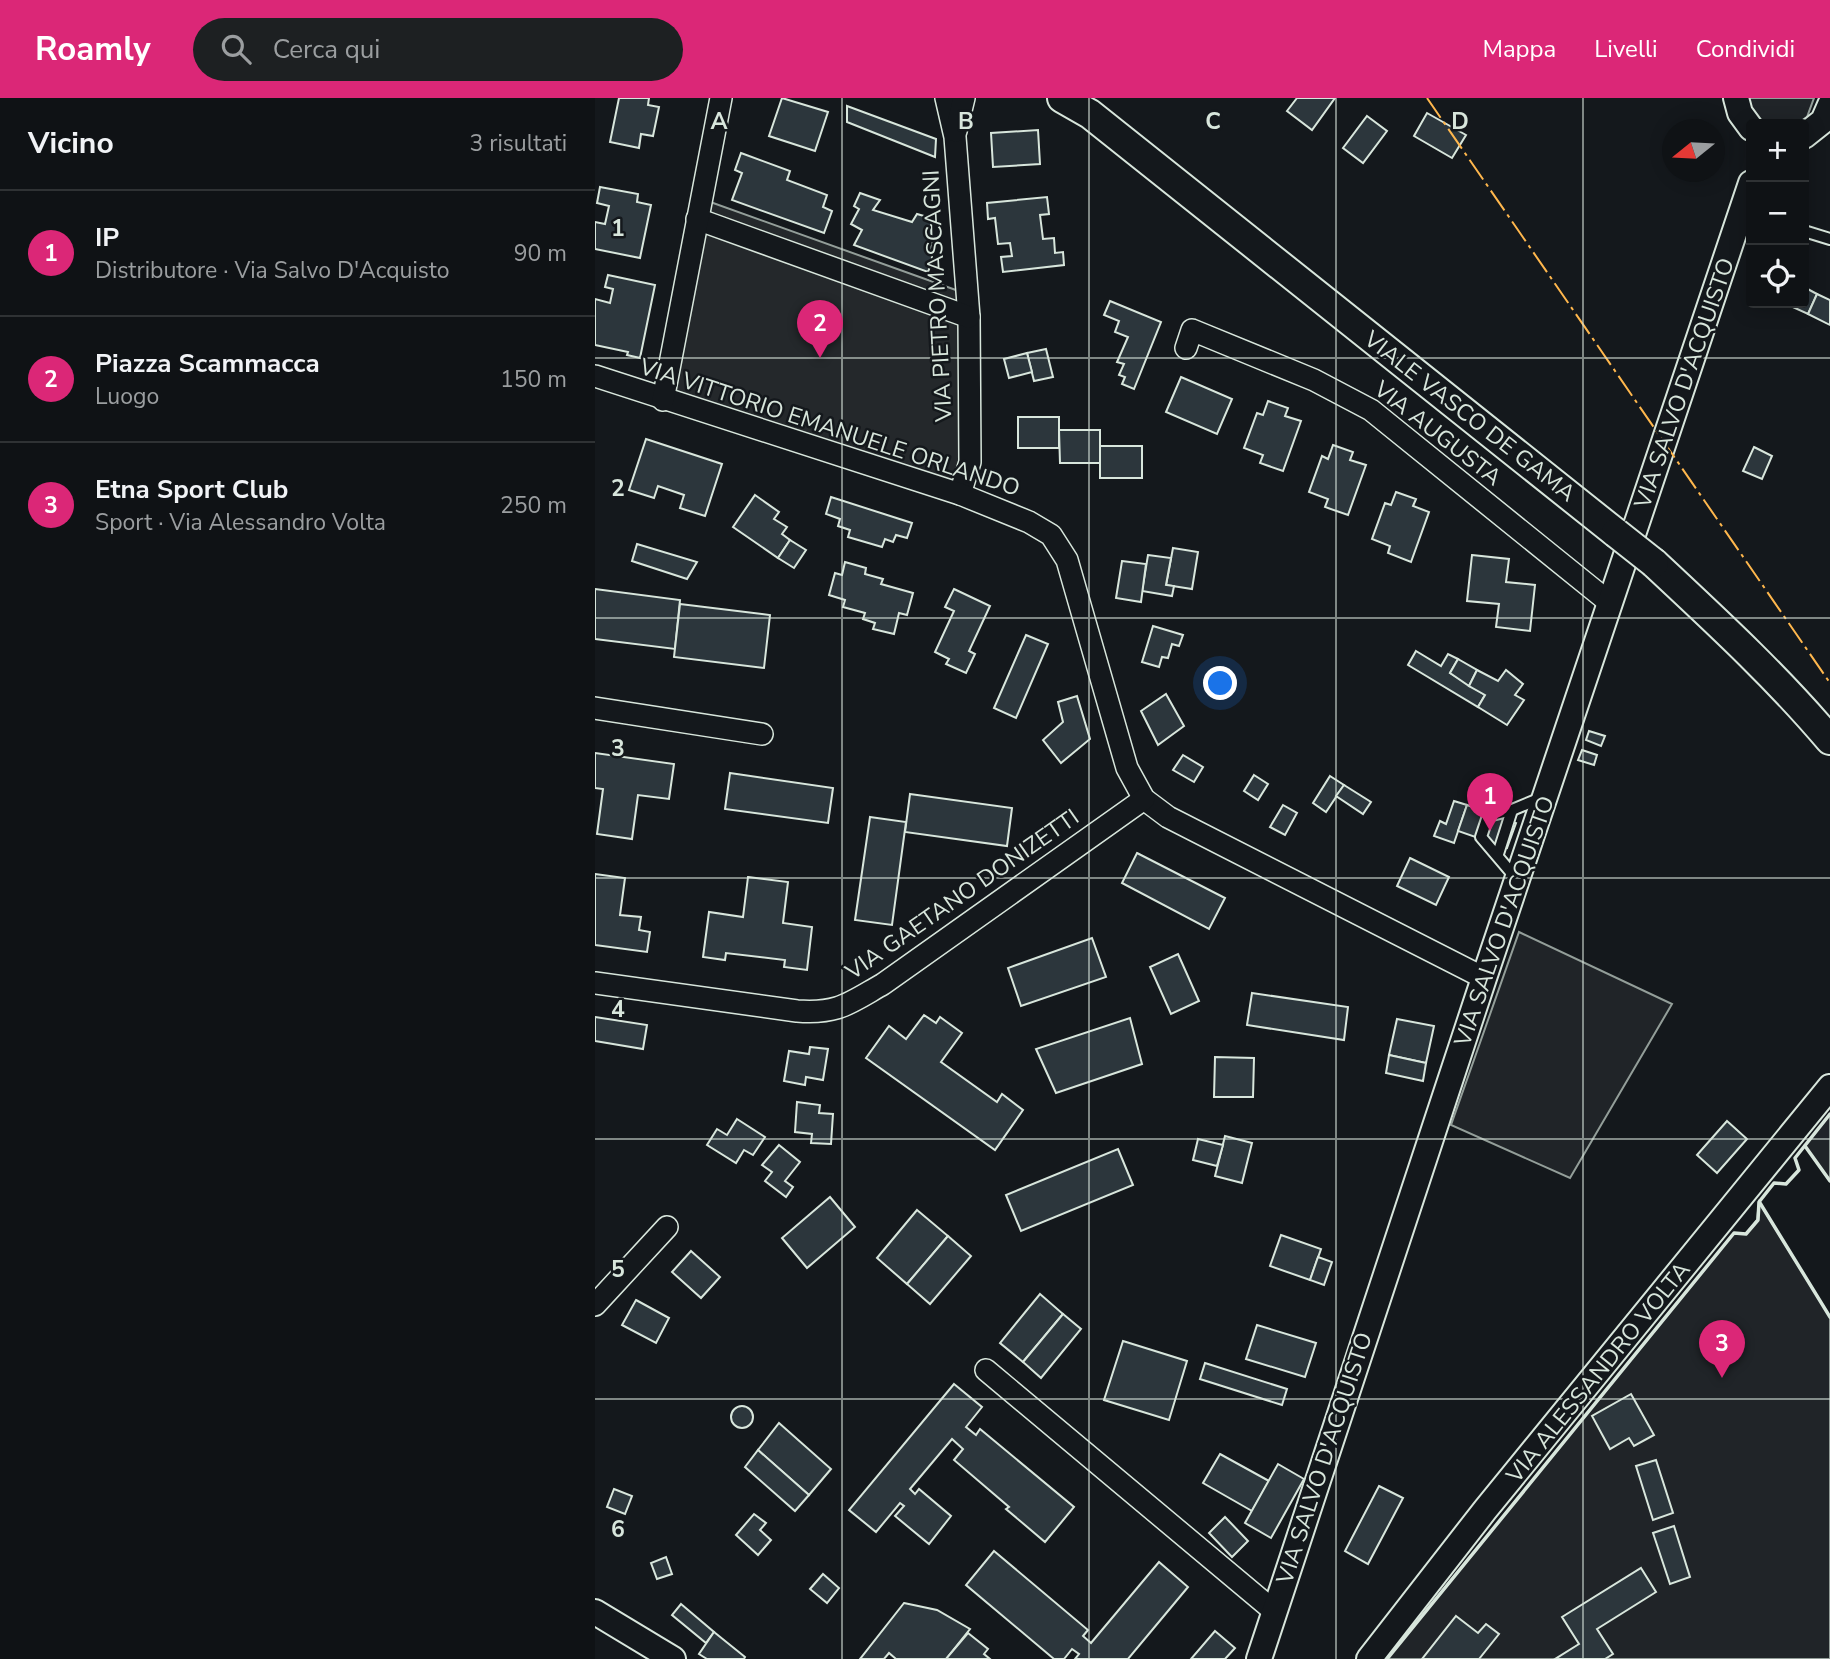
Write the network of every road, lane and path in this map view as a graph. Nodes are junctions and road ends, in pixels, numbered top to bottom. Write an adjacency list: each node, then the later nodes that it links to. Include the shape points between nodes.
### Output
1 (721, 98): 14 (street)
2 (946, 98): 11 (street)
3 (964, 98): 11 (street)
4 (1062, 98): 6 (main road, VIALE VASCO DE GAMA)
5 (1736, 98): 8 (street)
6 (1083, 106): 25 (main road, VIALE VASCO DE GAMA, bridge, via 1654,563 1794,697)
7 (1830, 106): 9 (street, via 1823,121)
8 (1746, 121)
9 (1809, 133)
10 (1830, 134): 12 (street)
11 (955, 136): 17 (street, VIA PIETRO MASCAGNI)
12 (1809, 136)
13 (1746, 198): 22 (street, VIA SALVO D'ACQUISTO)
14 (698, 219): 17 (street); 20 (street)
15 (1809, 233): 16 (lane)
16 (1830, 239)
17 (969, 317): 21 (street, VIA PIETRO MASCAGNI, via 970,462)
18 (1186, 348): 22 (street, VIA AUGUSTA, via 1192,330 1314,380 1371,410)
19 (595, 376): 20 (street, VIA VITTORIO EMANUELE ORLANDO)
20 (663, 400): 21 (street, VIA VITTORIO EMANUELE ORLANDO)
21 (960, 494): 27 (street, VIA VITTORIO EMANUELE ORLANDO, via 1051,535 1067,559 1128,768)
22 (1610, 603): 26 (street, VIA SALVO D'ACQUISTO)
23 (595, 708): 24 (street)
24 (762, 734)
25 (1830, 740)
26 (1547, 795): 28 (lane); 30 (street, VIA SALVO D'ACQUISTO)
27 (1144, 799): 31 (street, VIA VITTORIO EMANUELE ORLANDO, via 1168,817); 32 (street, VIA GAETANO DONIZETTI, via 847,1005 823,1013 797,1011)
28 (1513, 810): 29 (lane); 29 (lane, via 1488,816 1481,837)
29 (1498, 854): 30 (lane)
30 (1518, 881): 31 (street, VIA SALVO D'ACQUISTO)
31 (1484, 978): 37 (street, VIA SALVO D'ACQUISTO)
32 (595, 984)
33 (1830, 1087): 41 (street, VIA ALESSANDRO VOLTA)
34 (667, 1227): 35 (street)
35 (595, 1305)
36 (986, 1370): 37 (street)
37 (1274, 1611): 40 (street, VIA SALVO D'ACQUISTO)
38 (595, 1612): 39 (street)
39 (673, 1659)
40 (1259, 1659)
41 (1369, 1659)

